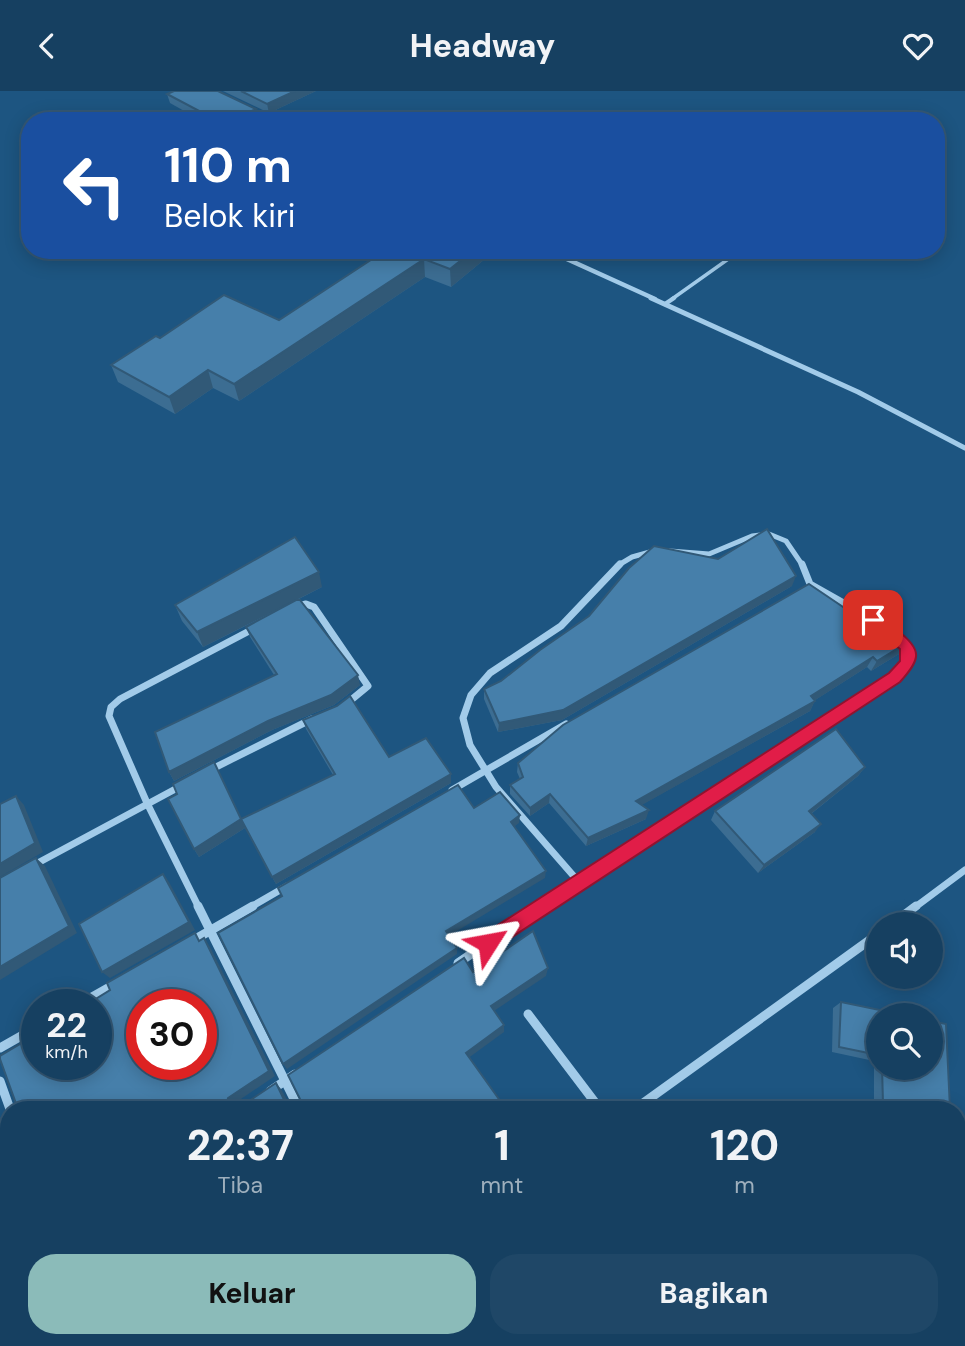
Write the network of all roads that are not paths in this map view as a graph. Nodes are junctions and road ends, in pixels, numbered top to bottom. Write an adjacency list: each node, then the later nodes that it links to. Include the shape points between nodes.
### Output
1 (236, 103): 2 (street)
2 (255, 112)
3 (567, 259): 5 (street)
4 (728, 259): 5 (lane)
5 (665, 304): 6 (street, via 858,392)
6 (965, 448)
7 (810, 584): 8 (street); 11 (street); 16 (street, via 800,555 770,533 706,555 658,547 618,564 560,627 484,679 469,699 462,721)
8 (799, 591)
9 (285, 612): 13 (street, via 306,604 314,607 368,686)
10 (262, 624): 20 (street, via 111,707 111,723)
11 (882, 626)
12 (890, 633): 23 (street, via 907,646 909,657 895,677)
13 (334, 710)
14 (325, 713): 17 (street)
15 (575, 719): 16 (street)
16 (483, 771): 19 (street); 23 (street)
17 (206, 773)
18 (194, 779): 20 (street)
19 (447, 792)
20 (147, 803): 22 (street); 26 (street)
21 (965, 870): 25 (street)
22 (24, 871)
23 (578, 881): 29 (street)
24 (294, 882): 26 (street)
25 (908, 912)
26 (211, 931): 28 (street); 37 (street)
27 (866, 943): 42 (street)
28 (187, 944)
29 (454, 966)
30 (126, 978): 31 (street)
31 (106, 989)
32 (528, 1014): 41 (street)
33 (21, 1036): 34 (street)
34 (0, 1048)
35 (307, 1066): 37 (street)
36 (0, 1081): 39 (street)
37 (285, 1081): 38 (street); 40 (street)
38 (262, 1095)
39 (7, 1101)
40 (295, 1101)
41 (594, 1101)
42 (646, 1101)

